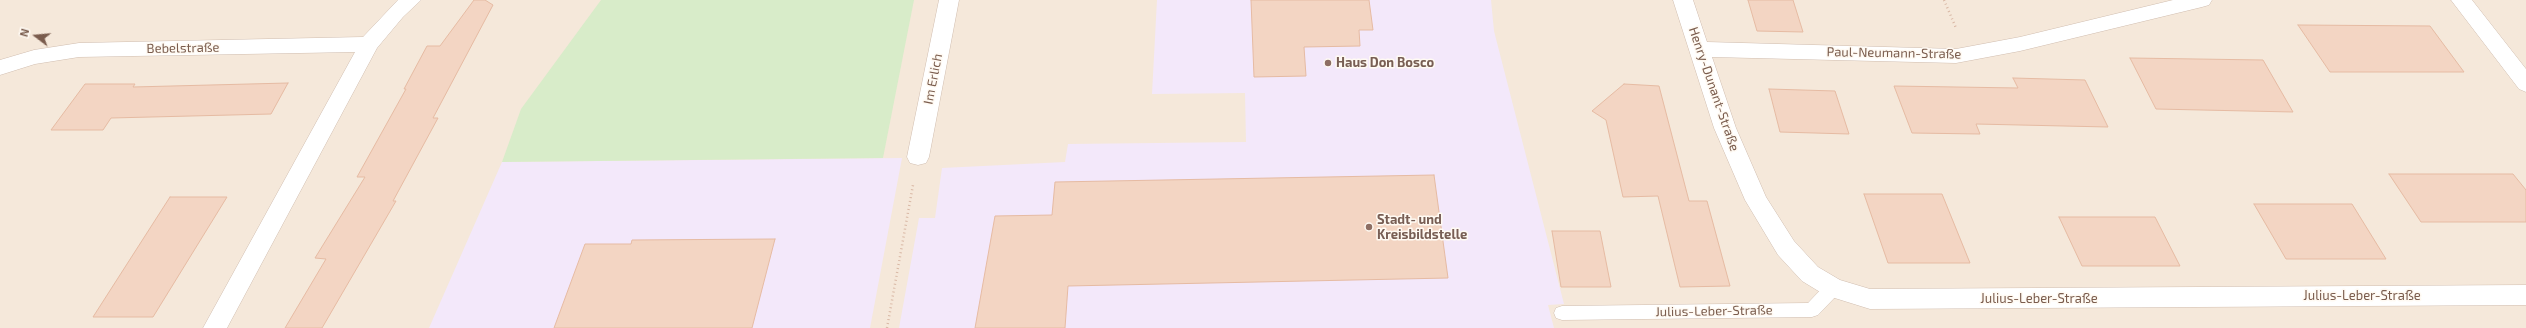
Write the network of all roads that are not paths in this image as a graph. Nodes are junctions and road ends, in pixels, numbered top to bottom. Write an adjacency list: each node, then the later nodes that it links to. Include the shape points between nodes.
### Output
1 (411, 0): 6 (street, via 396,12)
2 (949, 0): 10 (street, Im Erlich)
3 (1683, 0): 7 (street, Henry-Dunant-Straße)
4 (2202, 0): 7 (street, Paul-Neumann-Straße, via 2020,44 1956,56)
5 (2461, 0): 9 (street)
6 (369, 44): 8 (street, Bebelstraße, via 79,50 34,57); 14 (street)
7 (1700, 48): 11 (street, Henry-Dunant-Straße, via 1725,128 1756,200 1786,248 1810,274)
8 (0, 68)
9 (2526, 84)
10 (918, 157)
11 (1833, 288): 12 (street, Julius-Leber-Straße, via 1870,299); 13 (lane, Julius-Leber-Straße, via 1812,310)
12 (2526, 295)
13 (1562, 313)
14 (215, 328)

